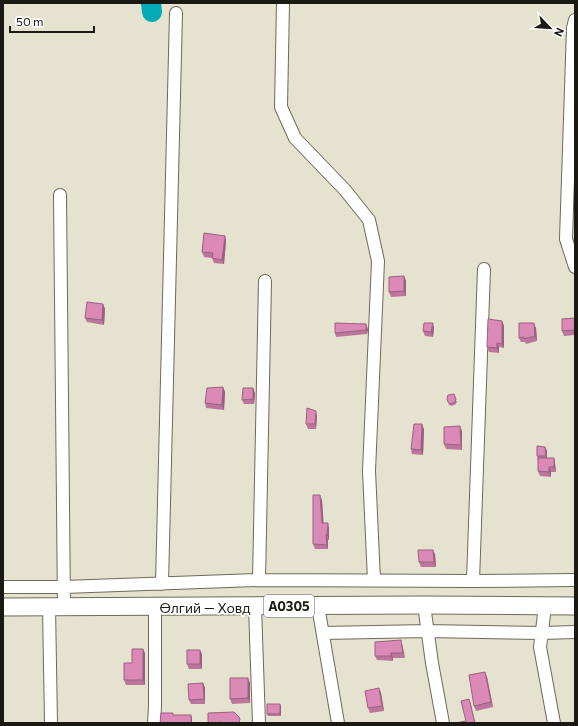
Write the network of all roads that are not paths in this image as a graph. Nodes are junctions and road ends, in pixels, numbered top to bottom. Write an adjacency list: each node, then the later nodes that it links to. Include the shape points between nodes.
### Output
1 (283, 3): 9 (street, via 281,107 295,138 345,190 369,220 378,261 369,471)
2 (176, 13): 12 (street)
3 (575, 20): 5 (street, via 566,239)
4 (60, 195): 14 (street)
5 (575, 267)
6 (484, 269): 11 (street)
7 (264, 281): 8 (street)
8 (259, 580): 9 (street); 12 (street)
9 (374, 580): 11 (street)
10 (575, 580): 11 (street)
11 (473, 582)
12 (162, 584): 14 (street)
13 (3, 587): 14 (street)
14 (64, 587): 20 (street)
15 (424, 605): 16 (highway, Өлгий — Ховд / A0305); 17 (highway, Өлгий — Ховд / A0305); 23 (street)
16 (318, 606): 22 (highway, Өлгий — Ховд / A0305); 25 (street)
17 (545, 606): 18 (highway, Өлгий — Ховд / A0305); 26 (street)
18 (575, 606)
19 (3, 607): 20 (highway, Өлгий — Ховд / A0305)
20 (57, 607): 21 (highway, Өлгий — Ховд / A0305); 27 (street)
21 (155, 607): 22 (highway, Өлгий — Ховд / A0305); 28 (street)
22 (255, 607): 29 (street)
23 (427, 630): 25 (street); 26 (street); 31 (street)
24 (575, 632): 26 (street)
25 (323, 633): 30 (street)
26 (542, 633): 32 (street, via 540,647)
27 (51, 723)
28 (154, 723)
29 (259, 723)
30 (338, 723)
31 (444, 723)
32 (554, 723)

